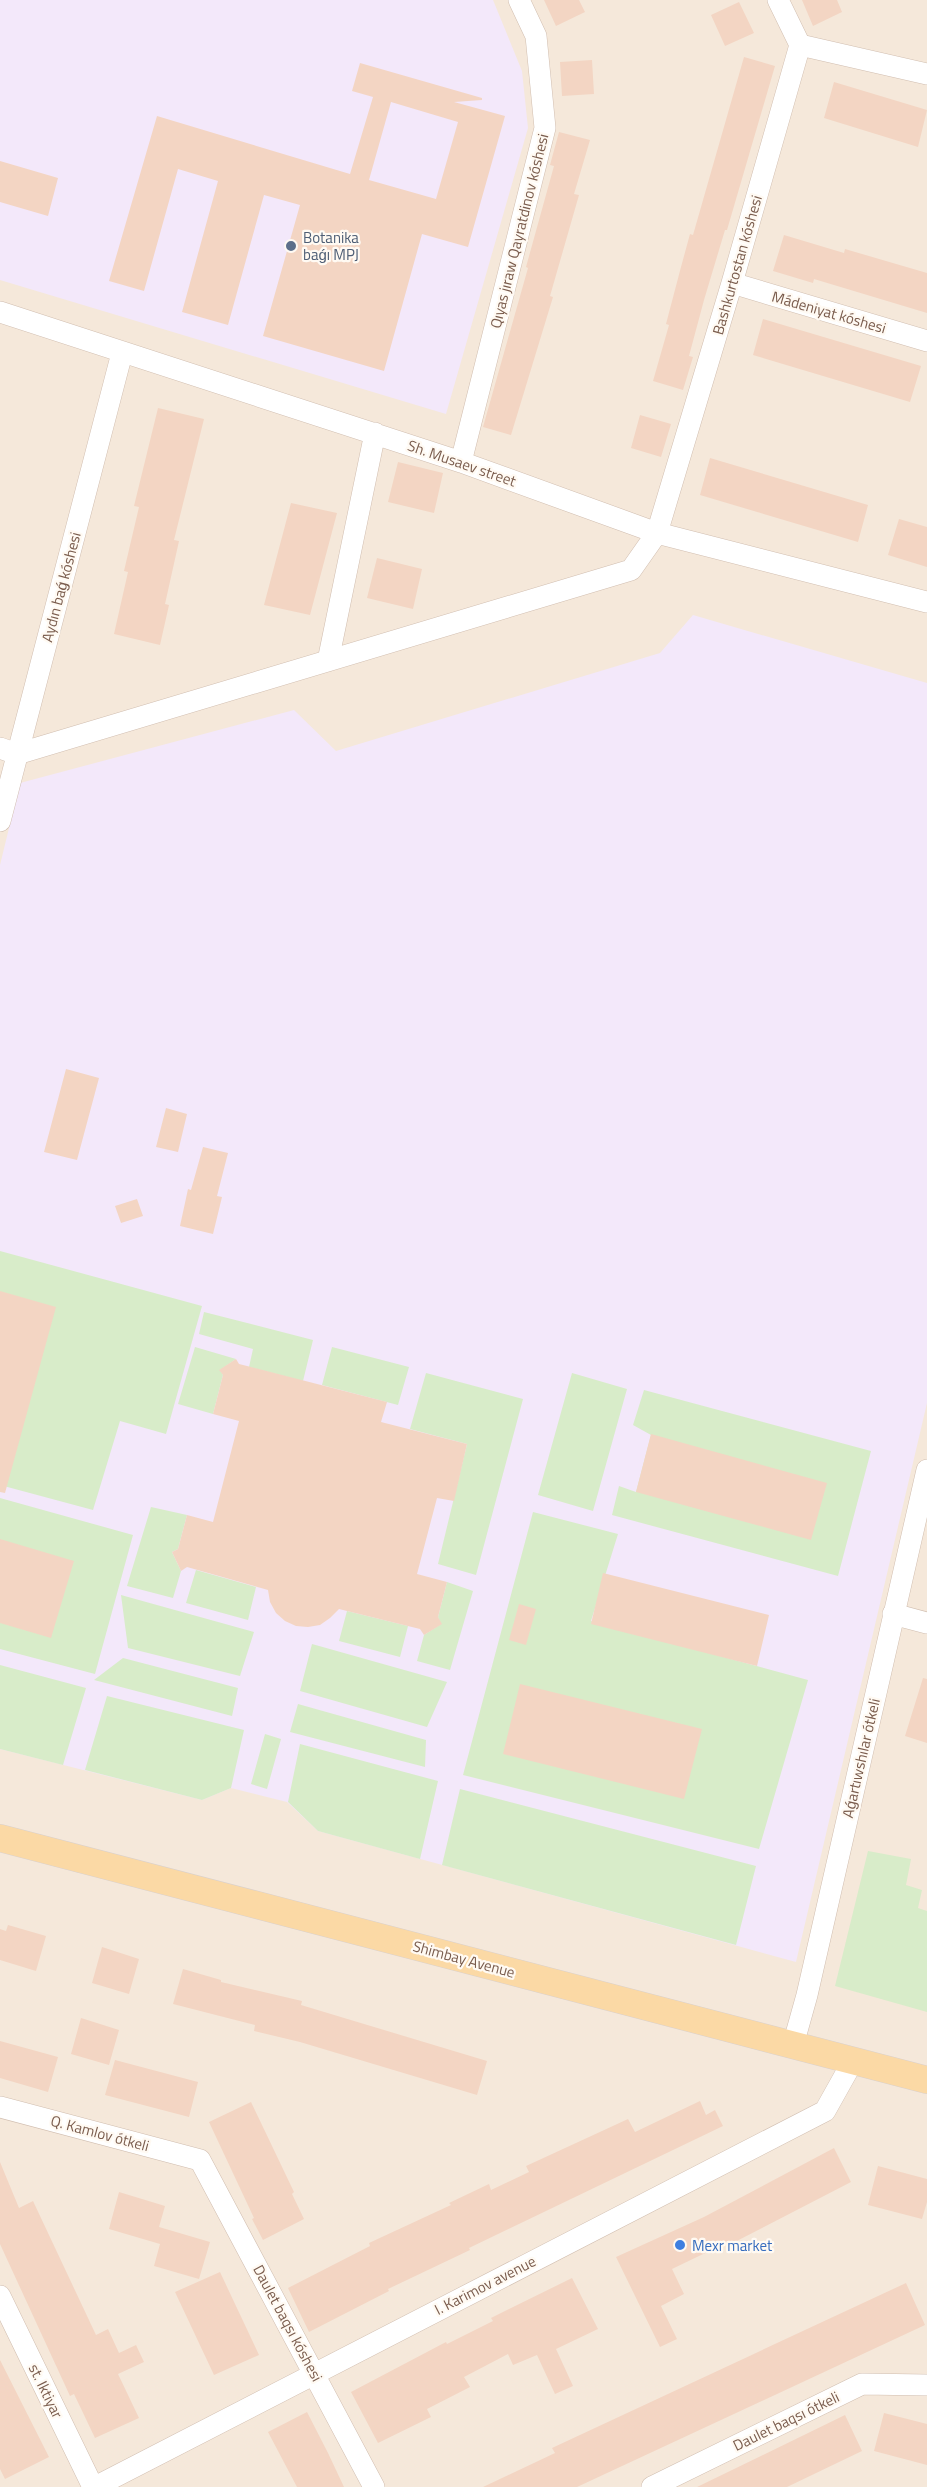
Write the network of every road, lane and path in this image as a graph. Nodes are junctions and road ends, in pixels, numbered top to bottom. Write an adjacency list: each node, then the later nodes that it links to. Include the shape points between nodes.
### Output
1 (519, 0): 10 (street, Qıyas jıraw Qayratdinov kóshesi, via 536,36 545,128)
2 (778, 0): 3 (street)
3 (800, 45): 4 (street); 5 (street, Bashkurtostan kóshesi)
4 (927, 74)
5 (732, 283): 7 (street, Mádeniyat kóshesi); 11 (street, Bashkurtostan kóshesi)
6 (0, 312): 8 (street, Sh. Musaev street)
7 (927, 341)
8 (122, 353): 9 (street, Sh. Musaev street); 14 (street, Aydın baǵ kóshesi)
9 (375, 433): 10 (street, Sh. Musaev street); 13 (street)
10 (461, 462): 11 (street, Sh. Musaev street)
11 (657, 533): 12 (street, Sh. Musaev street); 13 (street, Bashkurtostan kóshesi, via 631,570)
12 (927, 602)
13 (328, 661): 14 (street, Bashkurtostan kóshesi)
14 (9, 751): 15 (street, Aydın baǵ kóshesi)
15 (0, 821)
16 (927, 1470): 17 (street, Aǵartıwshılar ótkeli)
17 (893, 1614): 18 (street); 20 (street, Aǵartıwshılar ótkeli)
18 (927, 1623)
19 (0, 1838): 20 (main road, Shimbay Avenue)
20 (793, 2044): 21 (main road, Shimbay Avenue)
21 (854, 2061): 22 (main road, Shimbay Avenue); 26 (street, I. Karimov avenue, via 825,2111)
22 (927, 2080)
23 (0, 2107): 24 (street, Q. Kamlov ótkeli)
24 (200, 2160): 26 (street, Daulet baqsı kóshesi)
25 (0, 2296): 28 (street, st. Iktiyar)
26 (315, 2372): 28 (street, I. Karimov avenue); 29 (street, Daulet baqsı kóshesi)
27 (927, 2385): 30 (street, Daulet baqsı ótkeli, via 862,2384)
28 (94, 2487)
29 (374, 2487)
30 (652, 2487)

